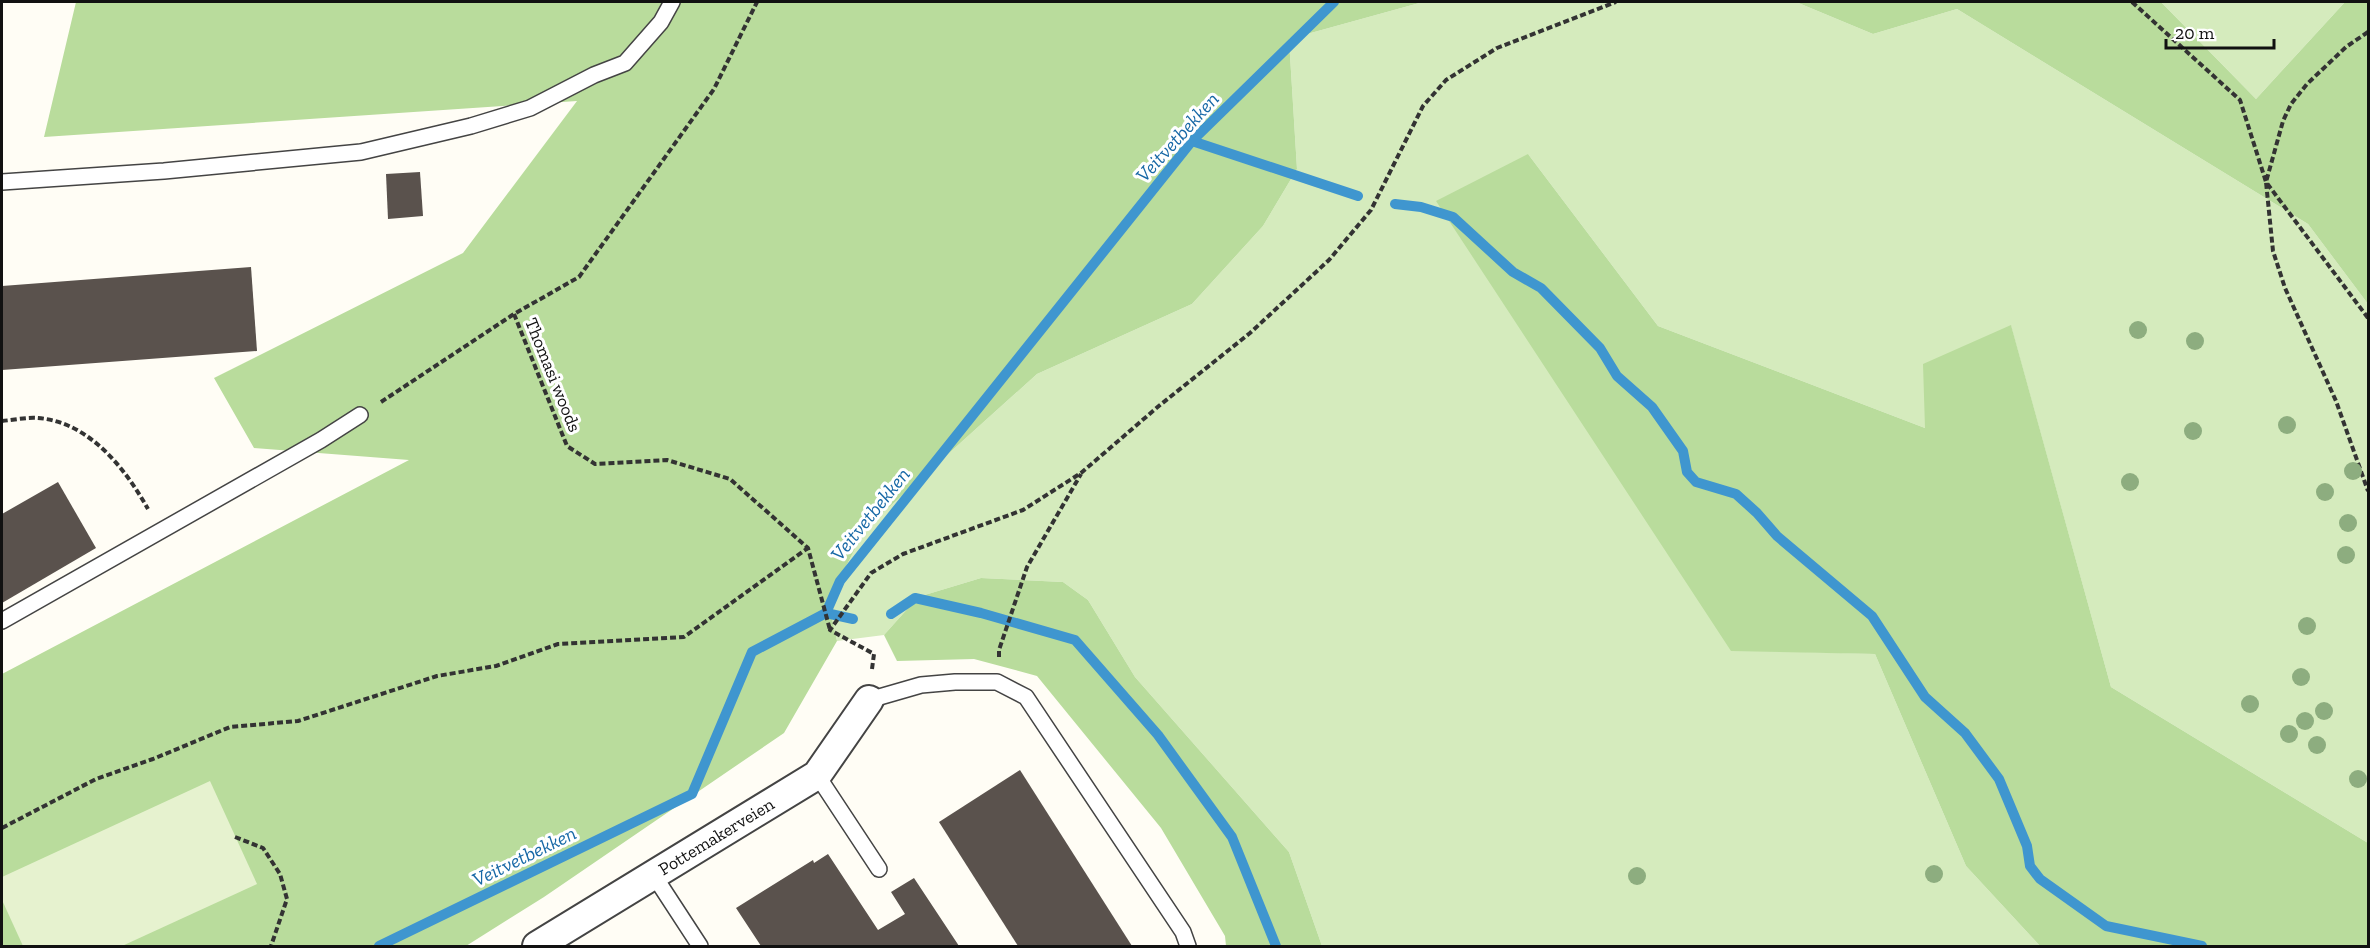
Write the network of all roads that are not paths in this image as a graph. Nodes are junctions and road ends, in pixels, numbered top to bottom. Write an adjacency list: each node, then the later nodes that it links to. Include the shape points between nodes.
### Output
1 (672, 2): 2 (lane, via 661,22 625,63 530,108 471,126 361,152)
2 (2, 182)
3 (360, 415): 4 (lane)
4 (2, 621)
5 (869, 700): 6 (street, Pottemakerveien); 11 (lane, via 921,685 955,682 997,682 1026,697 1183,932)
6 (817, 774): 7 (lane); 8 (street, Pottemakerveien)
7 (879, 869)
8 (652, 874): 9 (street, Pottemakerveien); 10 (lane)
9 (537, 946)
10 (700, 946)
11 (1188, 946)

